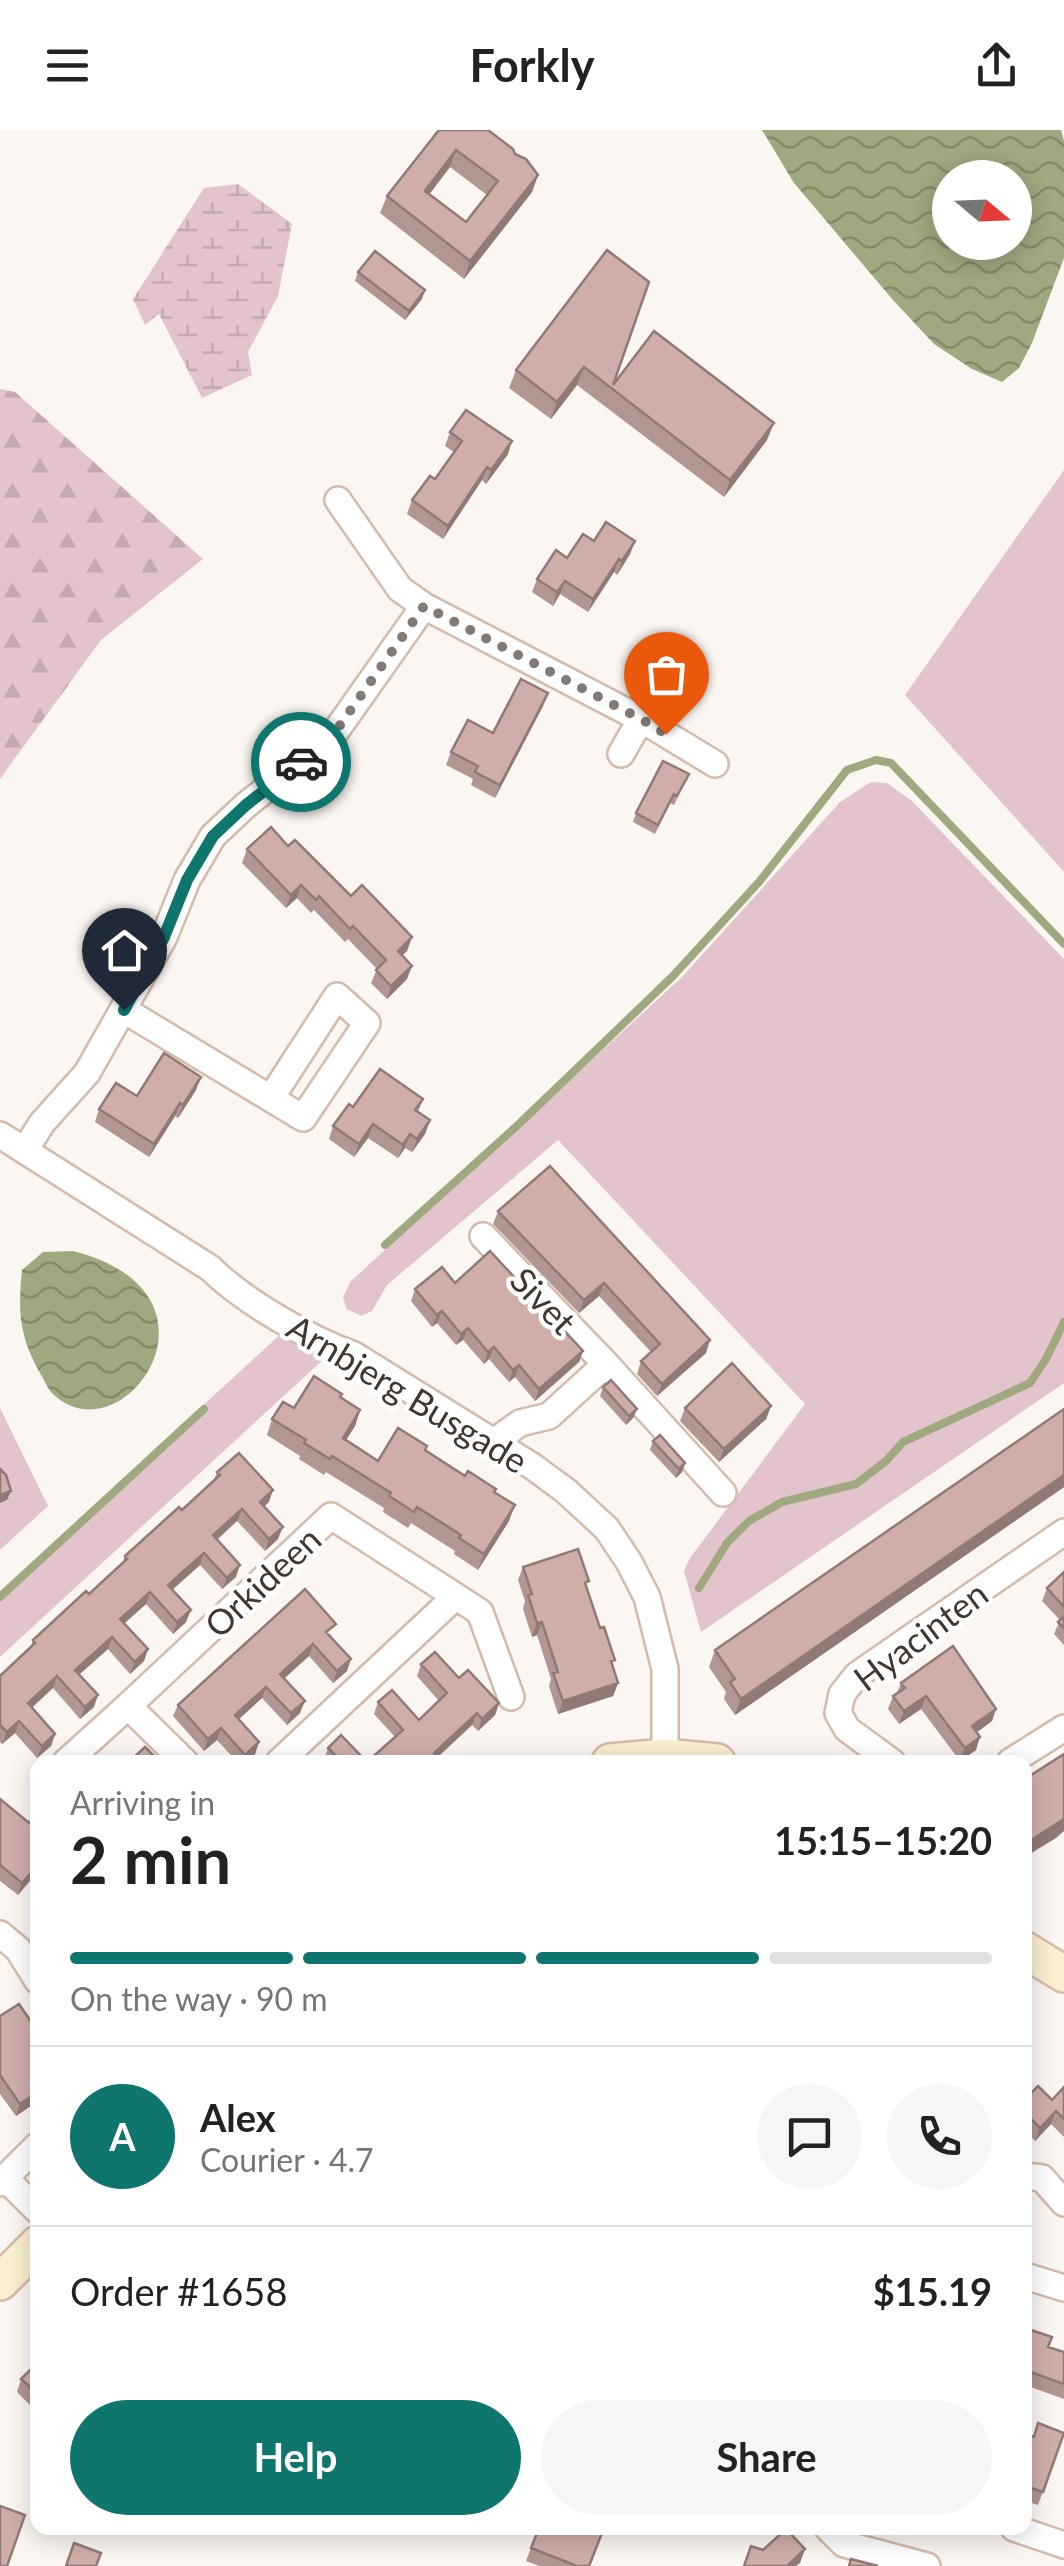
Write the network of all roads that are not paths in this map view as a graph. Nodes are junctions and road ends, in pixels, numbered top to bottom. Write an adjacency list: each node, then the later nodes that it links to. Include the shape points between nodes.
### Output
1 (338, 500): 2 (street, via 400,588)
2 (424, 606): 3 (street); 6 (street, via 331,738 213,836)
3 (641, 719): 4 (street); 5 (street)
4 (621, 754)
5 (715, 764)
6 (124, 1010): 7 (street); 9 (street, via 87,1073)
7 (271, 1098)
8 (0, 1135): 9 (street, Arnbjerg Busgade)
9 (25, 1150): 12 (street, Arnbjerg Busgade, via 283,1320 354,1355)
10 (483, 1236): 11 (street, Sivet)
11 (606, 1364): 12 (street, Sivet, via 549,1416 520,1423); 13 (street, Sivet)
12 (494, 1442): 22 (street, Arnbjerg Busgade, via 566,1491 607,1529 630,1562 666,1669)
13 (723, 1493)
14 (1064, 1532): 23 (street, Hyacinten, via 856,1675 838,1713)
15 (455, 1597): 16 (street, Orkideen, via 480,1612); 17 (street, Orkideen, via 331,1516); 21 (street)
16 (511, 1698)
17 (128, 1706): 19 (street, Orkideen); 20 (street)
18 (1064, 1728): 24 (street)
19 (74, 1755)
20 (178, 1755)
21 (286, 1755)
22 (665, 1755)
23 (877, 1755)
24 (1021, 1755)
25 (0, 1934): 27 (street)
26 (1032, 1954): 28 (street)
27 (30, 1968)
28 (1064, 1974)
29 (30, 2153): 31 (street)
30 (1032, 2177): 32 (street, via 1042,2178)
31 (2, 2180): 33 (street)
32 (1064, 2203)
33 (30, 2204)
34 (30, 2252): 36 (street)
35 (1032, 2278): 37 (street)
36 (0, 2282)
37 (1064, 2288)
38 (1032, 2534): 40 (street)
39 (835, 2535): 41 (street, via 844,2544)
40 (1064, 2545)
41 (927, 2566)

